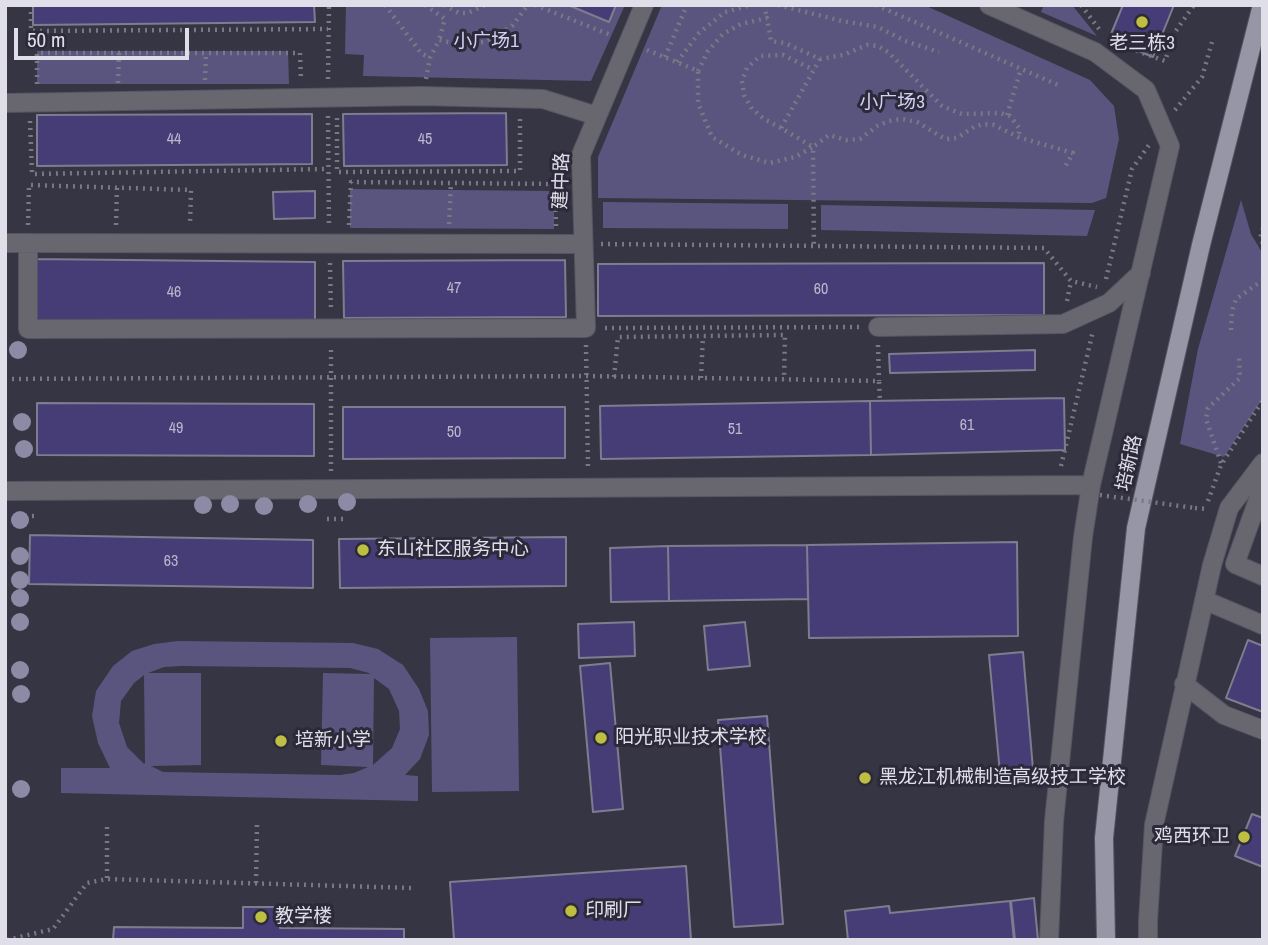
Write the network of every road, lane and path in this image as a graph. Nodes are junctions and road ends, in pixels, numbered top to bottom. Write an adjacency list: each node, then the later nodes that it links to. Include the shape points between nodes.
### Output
1 (31, 5): 22 (path, via 31,31)
2 (329, 5): 22 (path)
3 (385, 5): 32 (path, via 421,53)
4 (425, 5): 21 (path)
5 (444, 5): 19 (path)
6 (485, 5): 19 (path, via 468,13)
7 (528, 5): 23 (path, via 512,26 484,42)
8 (536, 5): 26 (path)
9 (644, 5): 26 (street, 建中路)
10 (687, 5): 31 (path)
11 (751, 5): 35 (path, via 725,12 699,33)
12 (765, 5): 20 (path)
13 (778, 5): 28 (path, via 878,27)
14 (876, 5): 36 (path)
15 (989, 5): 70 (street, via 1095,52 1146,90 1170,146)
16 (1081, 5): 24 (path)
17 (1194, 5): 27 (path, via 1175,32 1165,61)
18 (1262, 5): 112 (main road, 培新路, via 1136,528 1104,838)
19 (451, 10): 21 (path)
20 (767, 18): 34 (path, via 771,41); 38 (path, via 723,34)
21 (445, 19): 23 (path)
22 (328, 29): 33 (path)
23 (439, 40): 32 (path)
24 (1107, 40)
25 (1212, 41): 39 (path)
26 (627, 42): 31 (path); 50 (street, 建中路)
27 (1119, 44)
28 (939, 52)
29 (119, 53): 30 (path); 46 (path); 48 (path, via 37,53)
30 (206, 53): 42 (path, via 300,53); 45 (path)
31 (665, 57): 35 (path)
32 (430, 58): 40 (path)
33 (328, 59)
34 (820, 59): 37 (path); 49 (path, via 878,46 951,111)
35 (677, 62): 38 (path)
36 (1021, 69): 41 (path); 49 (path)
37 (814, 70): 51 (path); 51 (path, via 783,55 760,56 747,68 742,81 744,95 752,109)
38 (698, 71): 53 (path, via 698,103 712,136 742,155 770,163)
39 (1202, 77)
40 (426, 81)
41 (1058, 85)
42 (301, 98): 43 (street); 45 (street)
43 (332, 98): 44 (street); 44 (path, via 337,172 520,171); 55 (path)
44 (520, 99): 50 (street, via 543,99)
45 (204, 100): 46 (street)
46 (118, 101): 48 (street)
47 (5, 103): 48 (street)
48 (33, 103): 55 (path, via 32,174)
49 (1007, 115): 52 (path, via 1018,123)
50 (597, 116): 68 (street, 建中路, via 581,155)
51 (781, 128): 53 (path)
52 (1018, 137): 53 (path, via 1007,129 983,124 945,139 917,122 902,119 877,126 860,139 829,135); 54 (path, via 1073,153)
53 (813, 147): 69 (path)
54 (1065, 167)
55 (328, 169): 58 (path)
56 (451, 183): 64 (path, via 351,182); 66 (path); 67 (path, via 555,184)
57 (117, 187): 61 (path, via 29,185); 62 (path); 63 (path, via 191,190)
58 (329, 194)
59 (1263, 228): 65 (path)
60 (5, 243): 61 (street)
61 (28, 243): 62 (street); 74 (street, via 28,329)
62 (116, 243): 63 (street)
63 (190, 243): 64 (street)
64 (349, 243): 66 (street)
65 (1263, 243)
66 (448, 244): 67 (street)
67 (556, 244): 68 (street)
68 (582, 244): 69 (path); 74 (street, 建中路)
69 (814, 248): 72 (path, via 1044,248 1071,281)
70 (1141, 272): 72 (street); 94 (street)
71 (1263, 280): 75 (path, via 1236,299)
72 (1121, 292): 73 (street, via 1109,303 1063,324)
73 (878, 327): 74 (path); 86 (path)
74 (586, 328)
75 (1231, 330)
76 (703, 336): 81 (path, via 618,337); 83 (path); 85 (path, via 785,335)
77 (1239, 357): 89 (path, via 1240,378 1208,408 1206,419)
78 (332, 361): 82 (path)
79 (586, 361): 80 (path)
80 (587, 376): 81 (path); 82 (path); 92 (path)
81 (614, 377): 83 (path)
82 (332, 378): 84 (path); 93 (path)
83 (702, 378): 85 (path)
84 (5, 379)
85 (784, 380): 86 (path)
86 (879, 381): 88 (path)
87 (1263, 400): 89 (path)
88 (880, 402)
89 (1222, 463): 94 (path, bridge, via 1205,509)
90 (1263, 463): 101 (street, via 1229,508)
91 (1263, 486): 100 (street, via 1235,564)
92 (588, 488): 93 (street); 94 (street)
93 (331, 489): 95 (street)
94 (1095, 490): 111 (street, via 1083,537 1054,821)
95 (5, 491)
96 (18, 516): 97 (path)
97 (36, 516)
98 (327, 519): 99 (path)
99 (344, 519)
100 (1263, 576)
101 (1204, 600): 102 (street); 103 (street)
102 (1263, 625)
103 (1184, 684): 104 (street, via 1224,715); 113 (street, via 1154,825)
104 (1263, 730)
105 (257, 825): 108 (path)
106 (107, 827): 107 (path)
107 (107, 879): 108 (path); 110 (path, via 87,883 53,929)
108 (256, 883): 109 (path)
109 (412, 888)
110 (7, 940)
111 (1049, 940)
112 (1106, 940)
113 (1149, 940)

